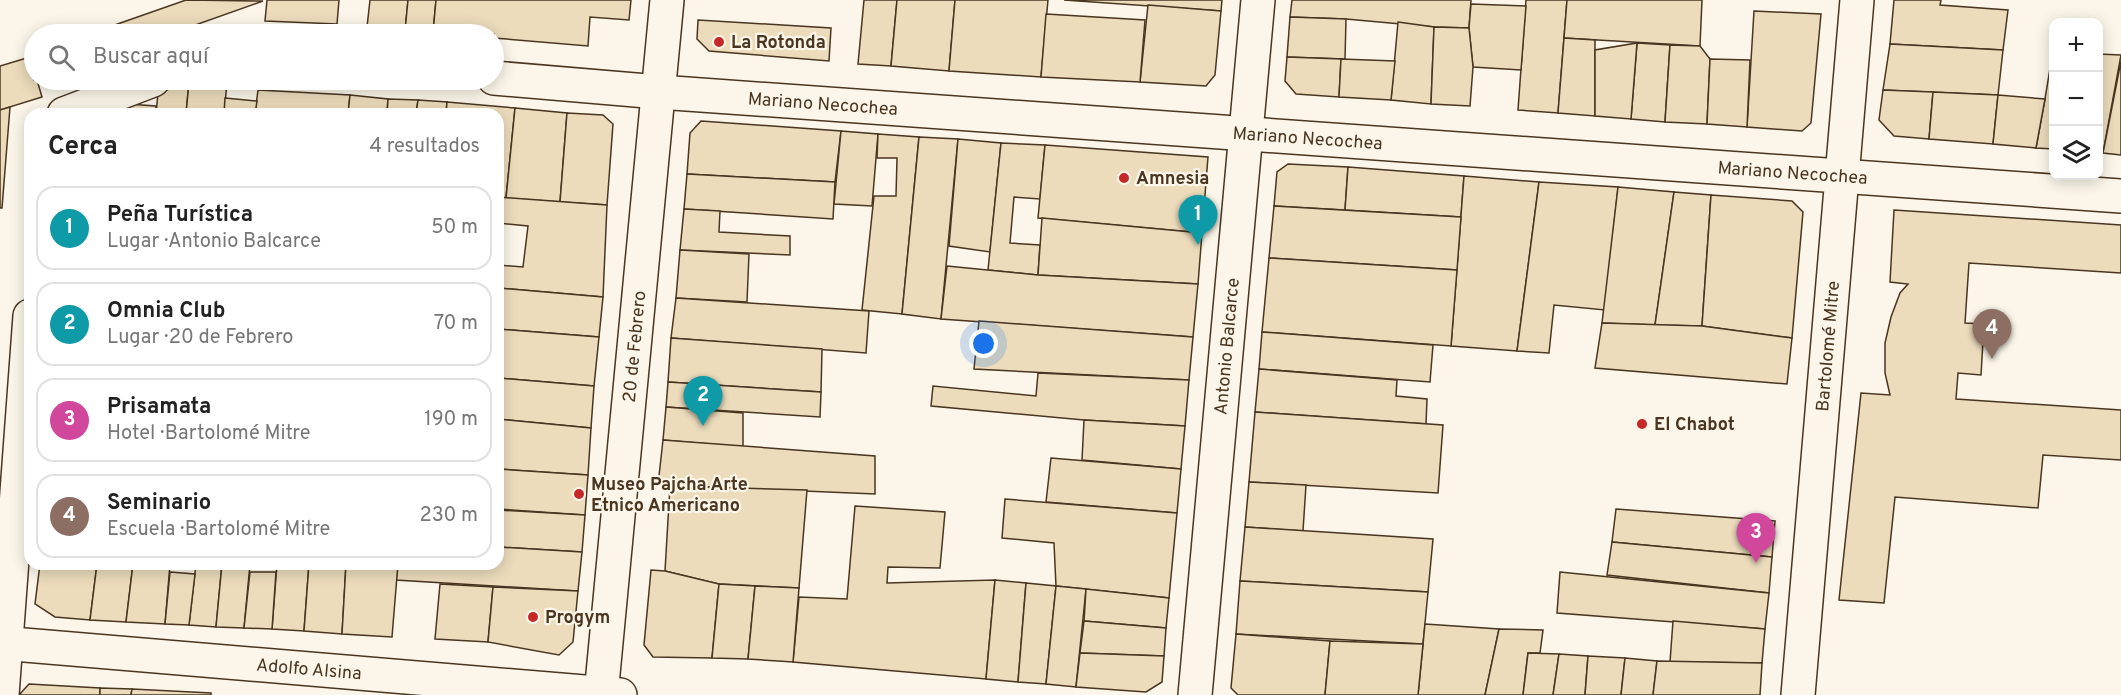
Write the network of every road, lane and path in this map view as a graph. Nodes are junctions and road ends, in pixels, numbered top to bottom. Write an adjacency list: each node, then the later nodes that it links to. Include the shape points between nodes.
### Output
1 (667, 0): 6 (street, 20 de Febrero)
2 (1257, 0): 8 (street, Antonio Balcarce)
3 (1857, 0): 9 (street, Bartolomé Mitre)
4 (504, 79): 6 (street, Mariano Necochea)
5 (127, 90): 7 (street)
6 (659, 92): 8 (street, Mariano Necochea); 14 (street, 20 de Febrero)
7 (80, 108)
8 (1246, 133): 9 (street, Mariano Necochea); 15 (street, Antonio Balcarce)
9 (1841, 177): 10 (street, Mariano Necochea); 16 (street, Bartolomé Mitre)
10 (2121, 196)
11 (24, 389): 12 (street)
12 (3, 643): 13 (street); 14 (street, Adolfo Alsina)
13 (2, 695)
14 (607, 695)
15 (1195, 695)
16 (1798, 695)

